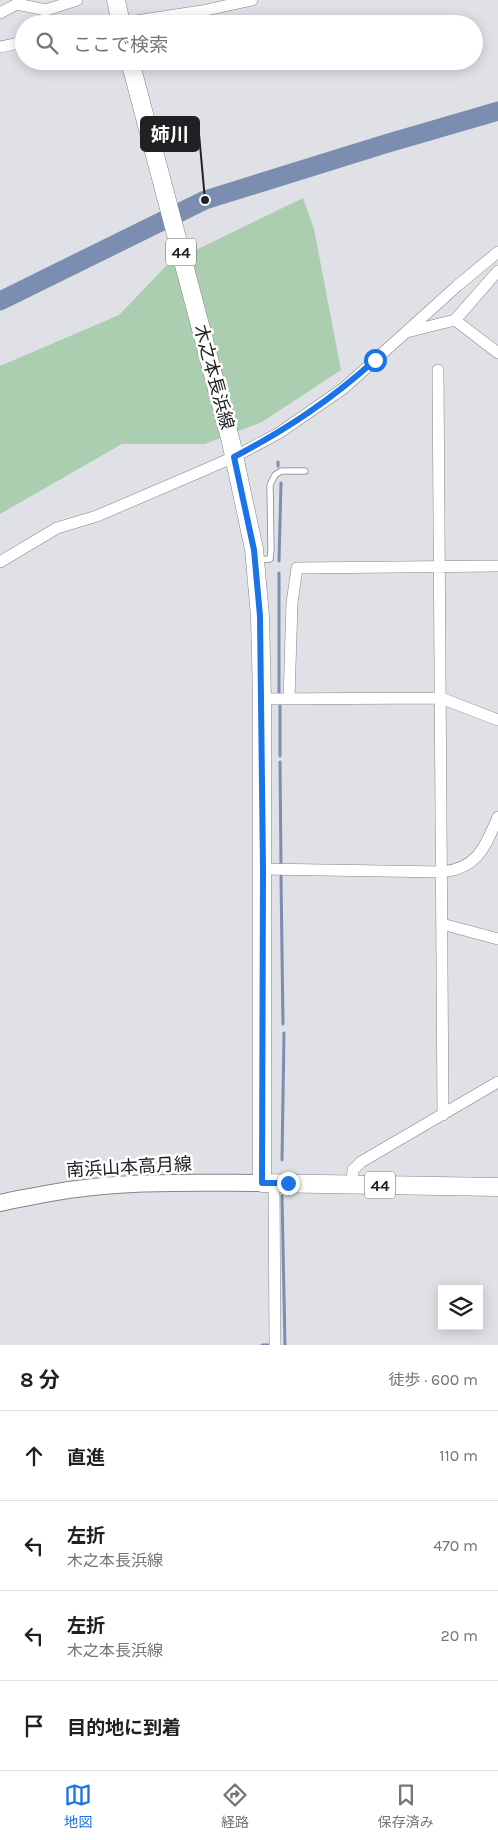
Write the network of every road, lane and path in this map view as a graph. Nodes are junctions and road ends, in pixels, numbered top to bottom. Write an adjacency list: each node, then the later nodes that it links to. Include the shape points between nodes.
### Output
1 (77, 0): 4 (street, via 46,10)
2 (116, 0): 6 (main road)
3 (252, 0): 7 (street)
4 (19, 2): 5 (street)
5 (0, 13)
6 (118, 15)
7 (174, 15)
8 (15, 44): 9 (street)
9 (0, 46)
10 (132, 70): 17 (main road, 木之本長浜線 / 44)
11 (498, 252): 14 (street)
12 (498, 270): 13 (street)
13 (455, 320): 14 (street); 15 (street)
14 (405, 332): 17 (street, via 344,388 279,433)
15 (498, 353)
16 (438, 370): 21 (street)
17 (232, 449): 19 (main road, 木之本長浜線 / 44); 20 (street, via 97,516 57,528)
18 (305, 471): 19 (lane, via 281,471 275,475 270,485 270,559)
19 (255, 561): 24 (main road, 木之本長浜線 / 44)
20 (0, 562)
21 (440, 566): 22 (street); 23 (street); 25 (street, via 297,568 292,603)
22 (498, 566)
23 (441, 698): 25 (street); 26 (street); 29 (street)
24 (262, 699): 25 (street); 28 (main road, 木之本長浜線 / 44)
25 (289, 699)
26 (498, 720)
27 (498, 817): 29 (street, via 477,857 460,868)
28 (263, 869): 29 (street); 34 (main road, 木之本長浜線 / 44)
29 (442, 872): 30 (street)
30 (442, 924): 31 (street); 33 (street)
31 (498, 938)
32 (498, 1082): 33 (street)
33 (443, 1115): 35 (street, via 354,1167)
34 (268, 1183): 35 (main road, 44); 37 (main road, 南浜山本高月線, via 111,1184); 38 (street)
35 (352, 1184): 36 (main road, 44)
36 (498, 1187)
37 (0, 1203)
38 (275, 1345)

